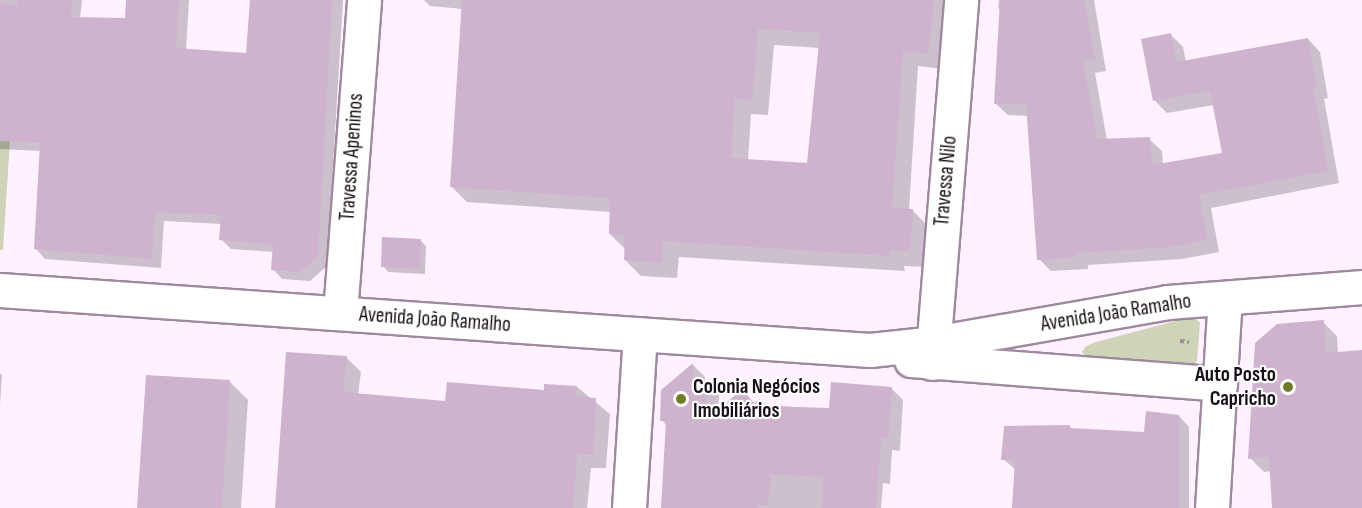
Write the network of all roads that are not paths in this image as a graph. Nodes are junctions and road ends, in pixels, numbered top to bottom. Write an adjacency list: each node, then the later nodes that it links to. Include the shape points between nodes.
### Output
1 (364, 0): 6 (street, Travessa Apeninos)
2 (961, 0): 8 (street, Travessa Nilo)
3 (1362, 287): 5 (street, Avenida João Ramalho)
4 (0, 290): 6 (street, Avenida João Ramalho)
5 (1226, 298): 8 (street, Avenida João Ramalho, via 1167,302); 9 (street)
6 (340, 313): 7 (street, Avenida João Ramalho)
7 (640, 334): 8 (street, Avenida João Ramalho); 10 (street)
8 (933, 353): 9 (street, Avenida João Ramalho)
9 (1220, 384): 11 (street)
10 (629, 508)
11 (1212, 508)

